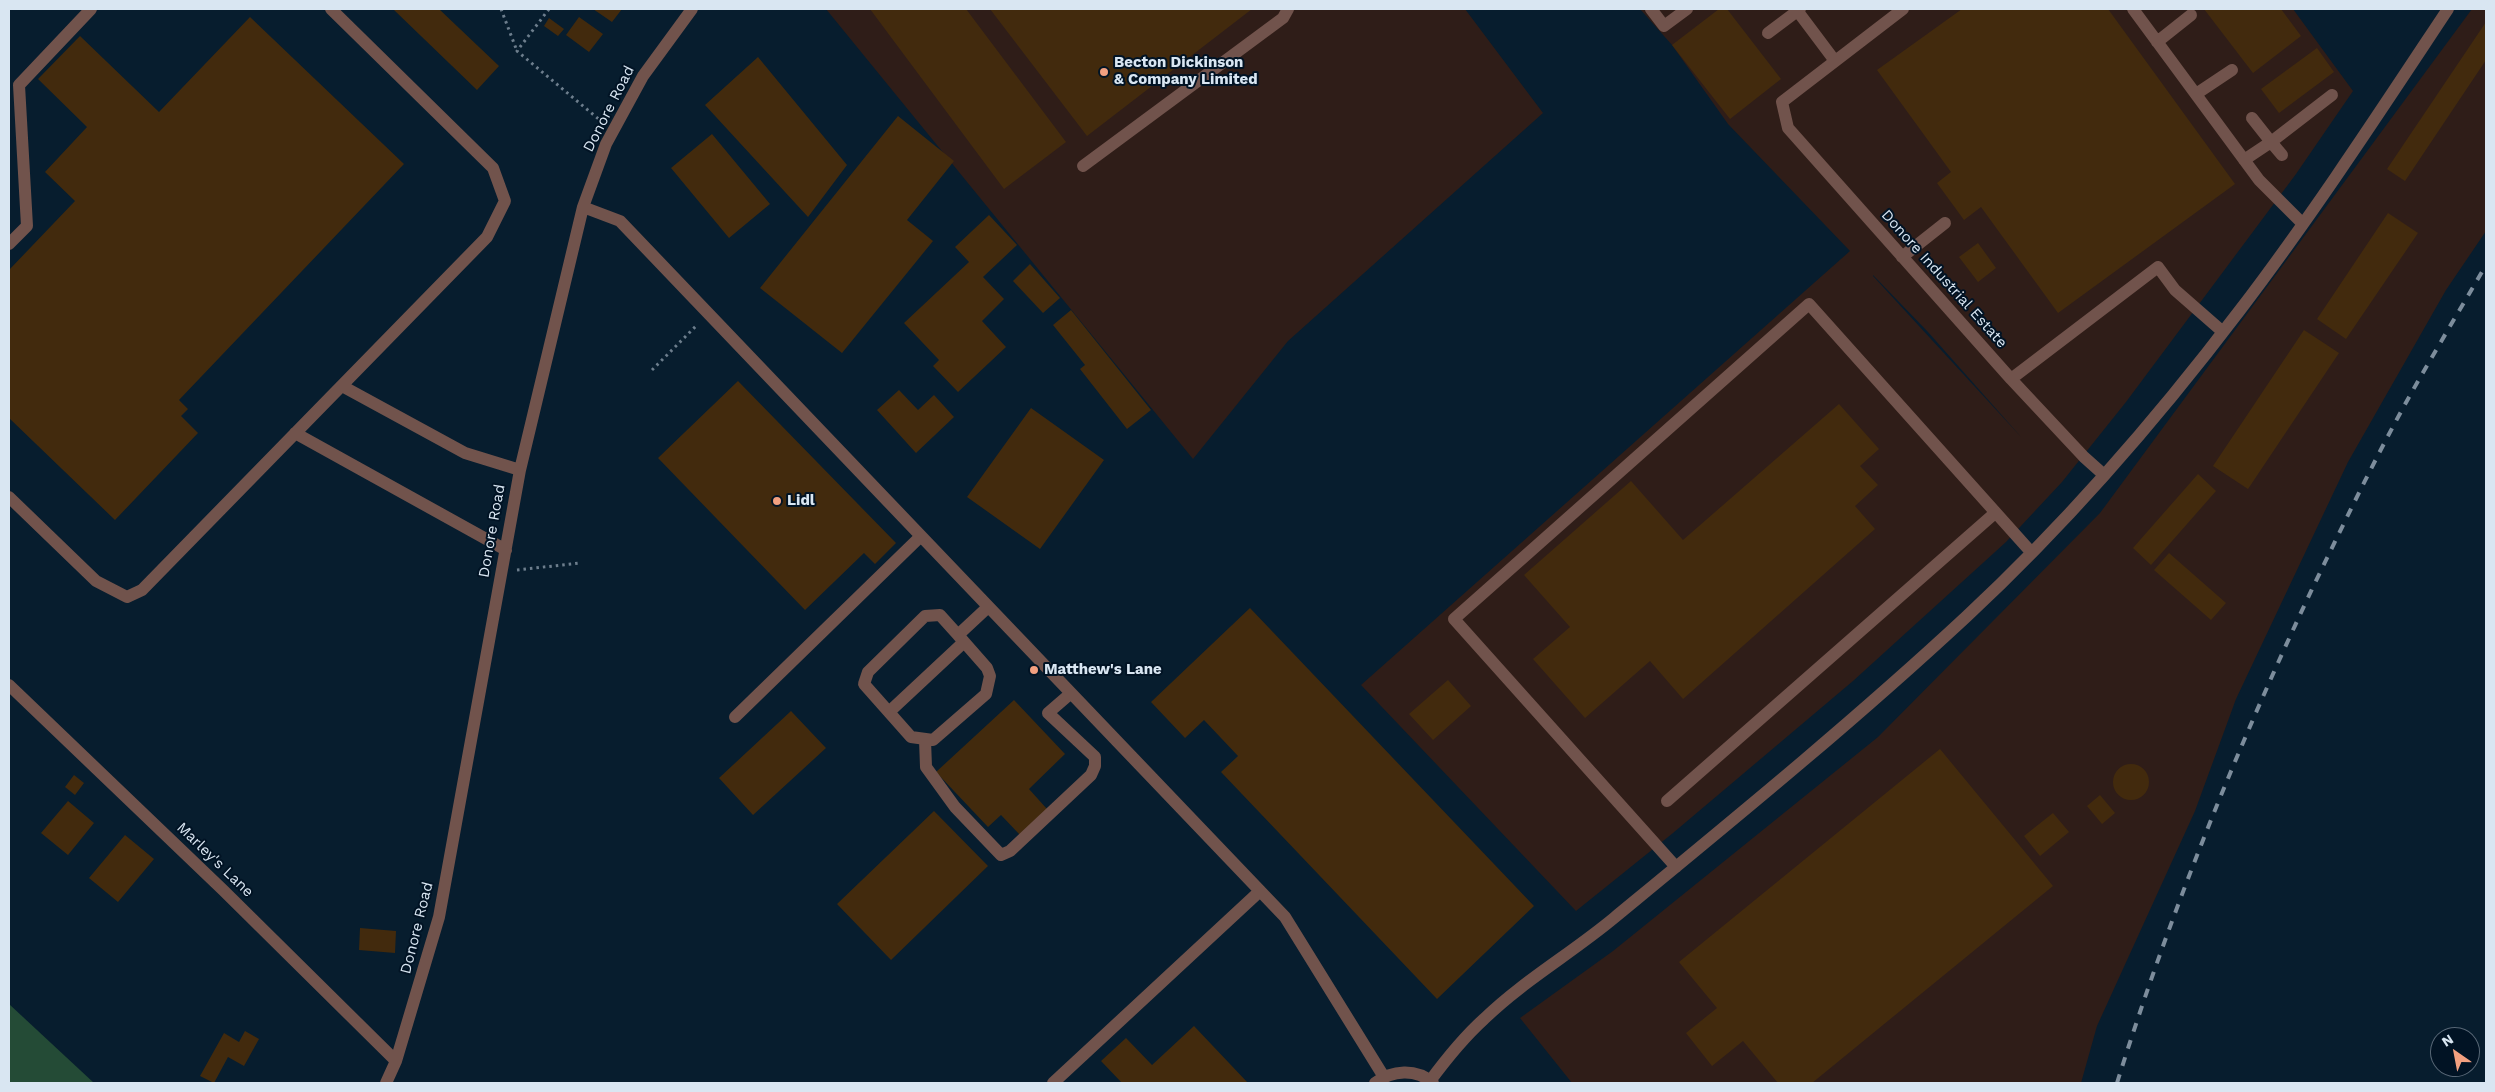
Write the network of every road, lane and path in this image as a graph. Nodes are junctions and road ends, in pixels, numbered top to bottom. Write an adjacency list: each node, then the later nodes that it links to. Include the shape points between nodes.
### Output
1 (91, 9): 30 (street, via 19,84 27,226)
2 (331, 9): 36 (street, via 493,168 505,202 487,237)
3 (501, 9): 16 (path)
4 (549, 9): 16 (path)
5 (692, 9): 22 (street, Donore Road, via 643,76)
6 (1288, 9): 26 (street, via 1283,18)
7 (1651, 9): 8 (street, via 1664,26)
8 (1686, 9)
9 (1798, 9): 14 (street); 17 (street)
10 (1903, 9): 17 (street, Donore Industrial Estate)
11 (2132, 9): 15 (street)
12 (2448, 9): 29 (street)
13 (2190, 15): 15 (street)
14 (1768, 33)
15 (2158, 42): 19 (street)
16 (517, 52): 22 (path)
17 (1835, 61): 31 (street, Donore Industrial Estate, via 1782,102 1788,128)
18 (2232, 70): 19 (street)
19 (2196, 94): 25 (street)
20 (2332, 95): 23 (street)
21 (2252, 118): 23 (street)
22 (613, 131): 27 (street, Donore Road)
23 (2271, 142): 24 (street); 25 (street)
24 (2282, 155)
25 (2244, 160): 29 (street, via 2259,180)
26 (1083, 166)
27 (583, 207): 32 (street, via 620,221); 38 (street, Donore Road)
28 (1945, 223): 31 (street)
29 (2302, 223): 33 (street)
30 (9, 244)
31 (1902, 256): 35 (street, Donore Industrial Estate)
32 (708, 314): 34 (path); 42 (street)
33 (2222, 332): 35 (street, via 2175,290 2158,267); 39 (street)
34 (652, 370)
35 (2011, 379): 39 (street, Donore Industrial Estate)
36 (342, 386): 37 (street); 38 (street, via 464,453)
37 (295, 433): 40 (street, via 142,590 127,597 96,581); 43 (street)
38 (520, 470): 43 (street, Donore Road)
39 (2103, 474): 44 (street)
40 (9, 497)
41 (1995, 513): 44 (street); 54 (street); 55 (street, via 1810,304 1454,619)
42 (920, 538): 47 (street); 52 (street)
43 (506, 550): 46 (street, Donore Road)
44 (2031, 552): 55 (street, via 1969,615 1827,742)
45 (580, 563): 46 (path)
46 (502, 571): 57 (street, Donore Road, via 439,917)
47 (987, 608): 48 (street); 50 (street)
48 (961, 639): 51 (street); 51 (street, via 940,615 925,616 868,672 864,684); 53 (street, via 987,668 990,676 986,694 933,740)
49 (9, 685): 57 (street, Marley's Lane)
50 (1070, 694): 53 (street, via 1048,713 1095,757 1095,766 1084,782 1010,851 1001,855 955,808 926,767); 56 (street)
51 (889, 712): 53 (street, via 910,737)
52 (735, 717)
53 (925, 740)
54 (1667, 801)
55 (1676, 867): 59 (street, via 1487,1015 1458,1044)
56 (1260, 891): 58 (street, via 1285,918); 61 (street)
57 (396, 1061): 60 (street, Donore Road)
58 (1379, 1080): 59 (street, via 1402,1072 1414,1073)
59 (1431, 1082)
60 (386, 1083)
61 (1053, 1083)

